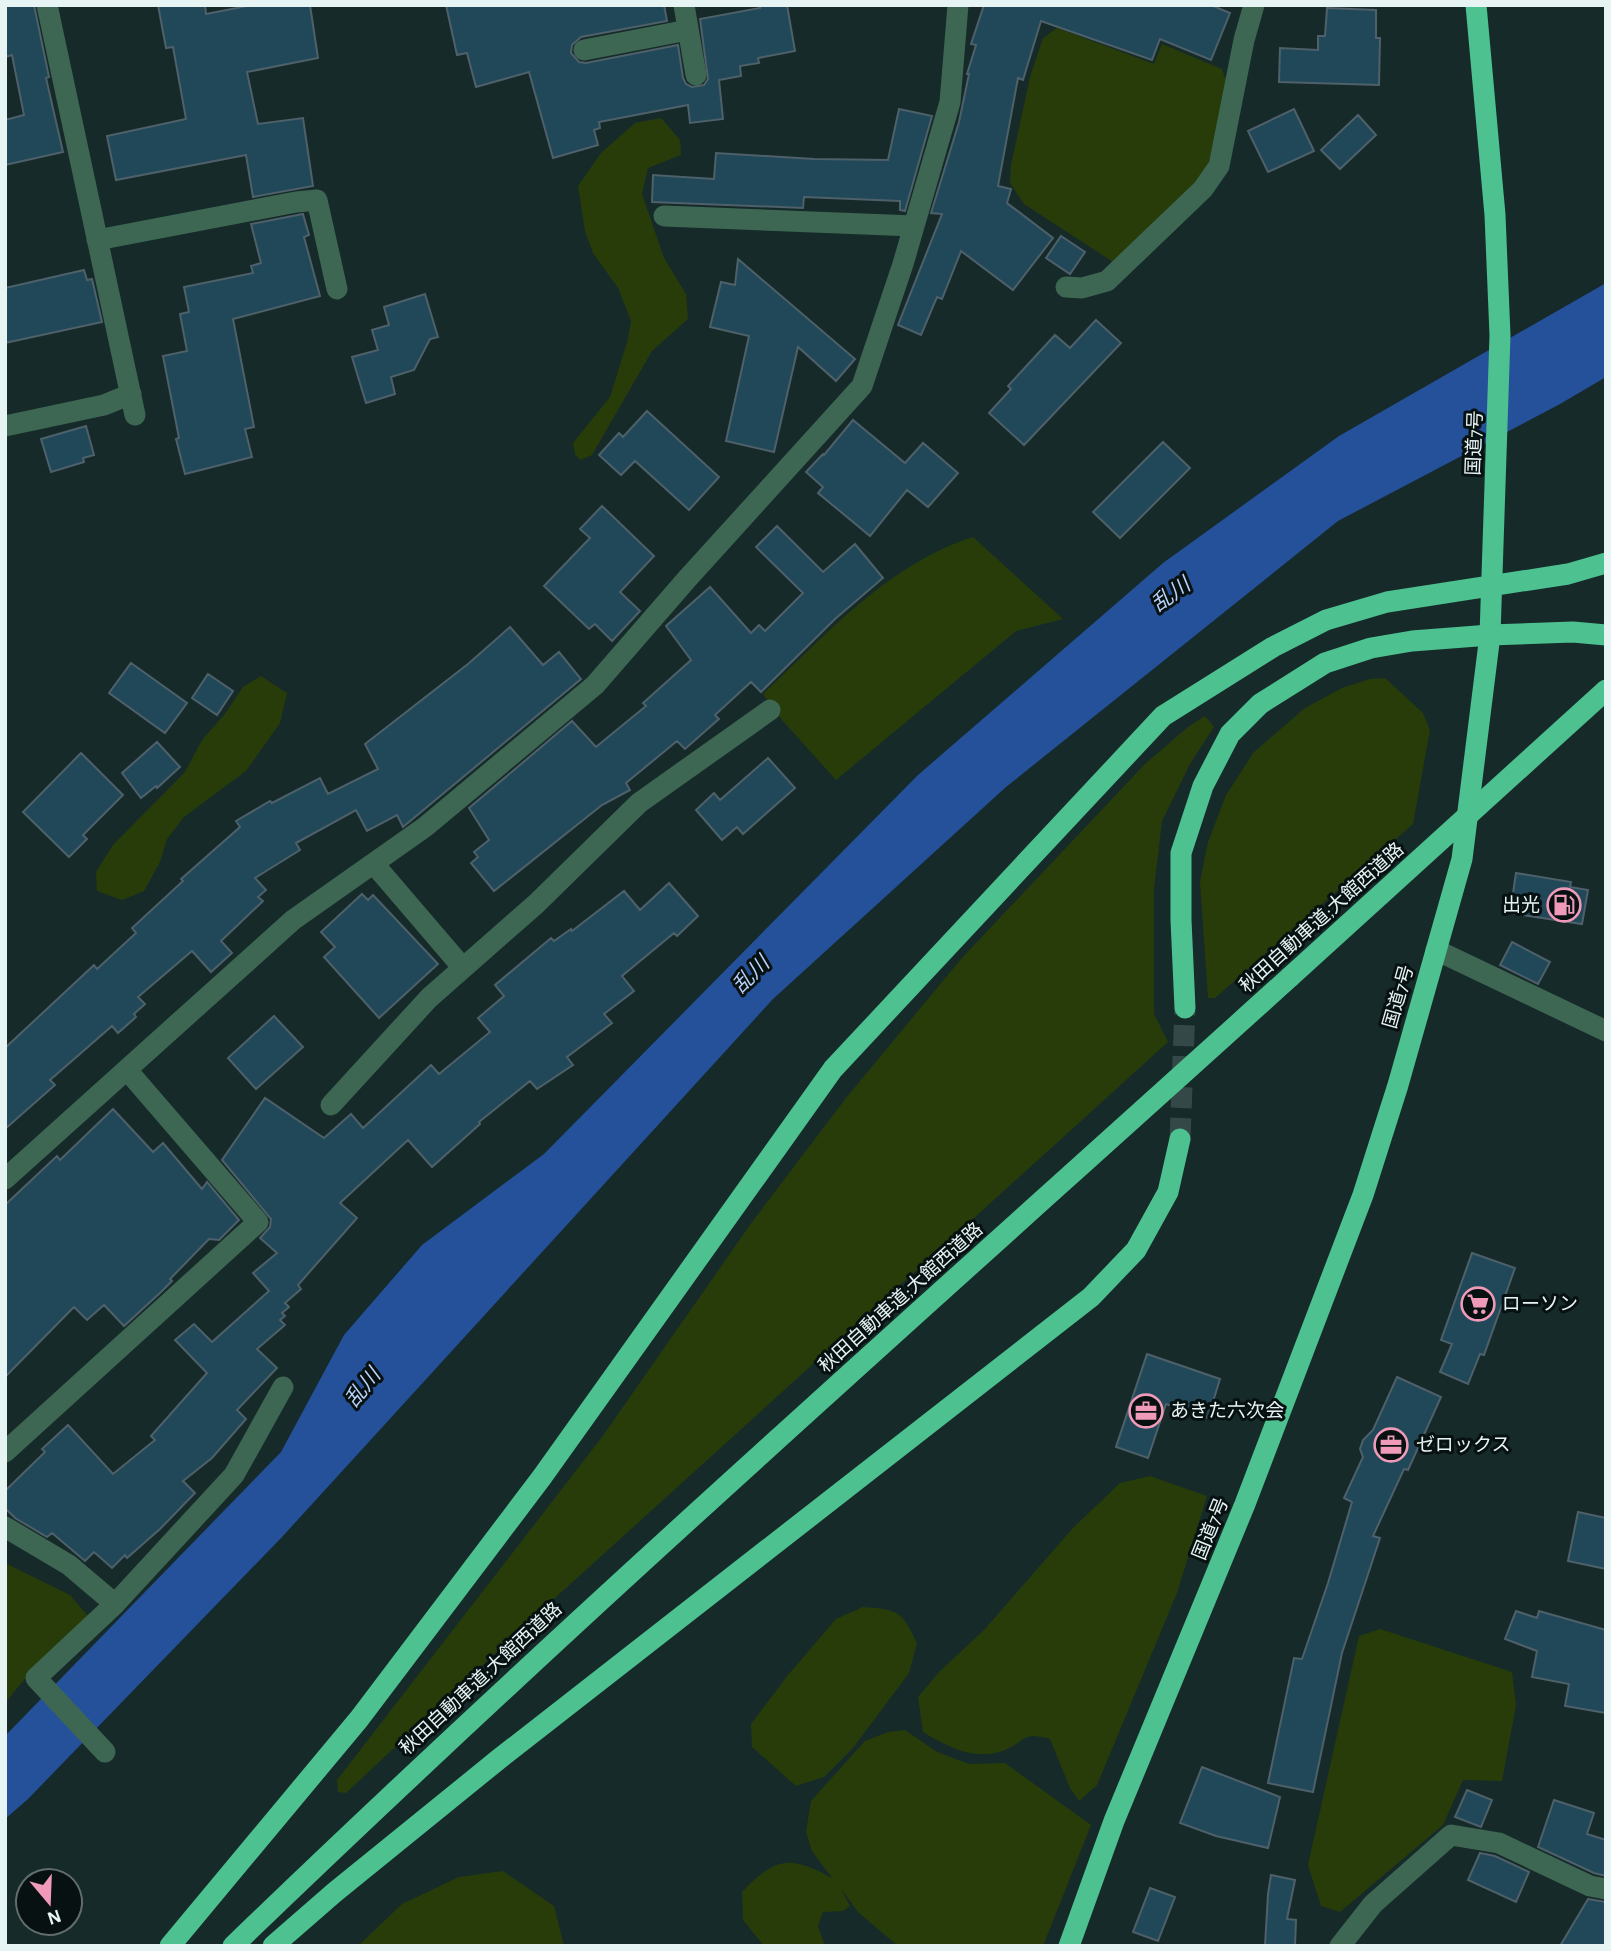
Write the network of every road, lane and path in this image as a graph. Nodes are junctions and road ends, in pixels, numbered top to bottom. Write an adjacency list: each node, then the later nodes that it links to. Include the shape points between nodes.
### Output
1 (47, 5): 11 (street)
2 (684, 5): 6 (street)
3 (958, 5): 10 (street, via 950,102)
4 (1254, 5): 12 (street, via 1219,166 1203,189 1107,281)
5 (1476, 5): 16 (highway, 国道7号, via 1495,215 1500,335)
6 (688, 30): 7 (street); 8 (street)
7 (584, 50)
8 (696, 75)
9 (664, 216): 10 (street)
10 (914, 226): 21 (street, via 862,386 595,685)
11 (97, 240): 13 (street, via 317,201); 14 (street, via 133,404 104,405)
12 (1066, 287)
13 (337, 289)
14 (5, 426)
15 (1606, 562): 16 (highway, via 1568,574)
16 (1493, 586): 17 (highway, 国道7号); 36 (highway, via 1387,602 1326,620 1263,653 1163,716 833,1069 542,1477 359,1719)
17 (1490, 635): 18 (highway); 22 (highway, 国道7号, via 1462,859); 24 (highway, via 1371,648 1325,663 1260,704 1230,734 1203,786 1181,853)
18 (1606, 635)
19 (1606, 690): 37 (highway, 秋田自動車道;大館西道路, bridge, via 610,1591)
20 (770, 709): 23 (street, via 639,803)
21 (374, 864): 23 (street); 26 (street, via 293,920)
22 (1436, 950): 25 (street); 39 (highway, 国道7号, via 1363,1195 1245,1504 1114,1821)
23 (463, 968): 27 (street, via 429,998)
24 (1185, 1009)
25 (1606, 1031)
26 (127, 1070): 29 (street); 31 (street, via 258,1222)
27 (331, 1105)
28 (1180, 1139): 38 (highway, via 1168,1192 1136,1250 1091,1297 499,1759)
29 (5, 1179)
30 (283, 1387): 33 (street, via 234,1475)
31 (5, 1452)
32 (5, 1527): 33 (street, via 69,1565)
33 (115, 1604): 34 (street, via 36,1678)
34 (105, 1752)
35 (1606, 1889): 40 (street, via 1590,1886 1499,1843 1451,1835 1374,1904)
36 (170, 1946)
37 (233, 1946)
38 (273, 1946)
39 (1069, 1946)
40 (1340, 1946)

